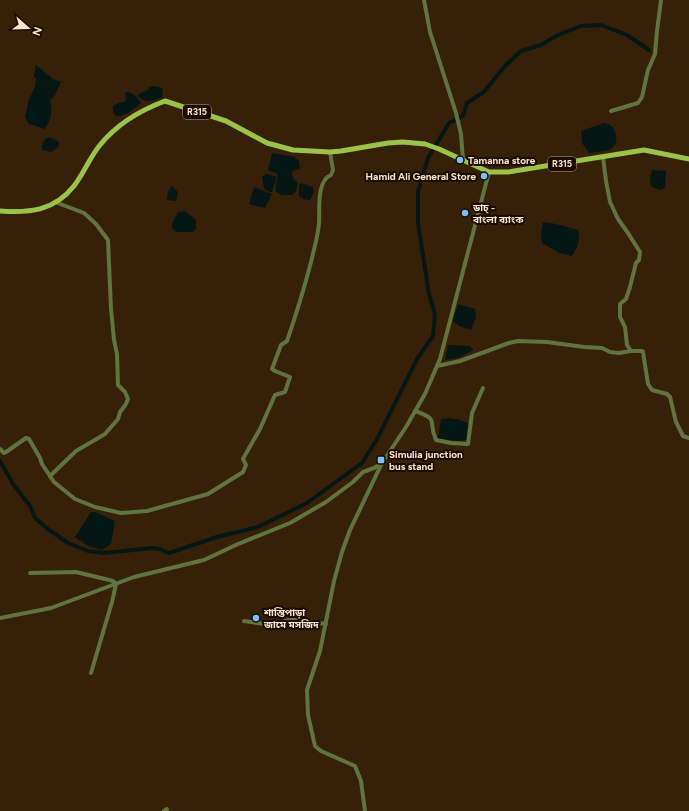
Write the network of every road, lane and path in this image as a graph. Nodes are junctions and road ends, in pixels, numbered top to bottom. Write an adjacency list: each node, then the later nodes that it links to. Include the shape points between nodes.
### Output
1 (424, 0): 7 (street, via 430,32 456,113)
2 (662, 0): 3 (street, via 655,54 648,70 642,97 638,104)
3 (611, 111)
4 (330, 152): 7 (main road, R315, via 403,142 425,144); 9 (main road, R315, via 293,150 267,143 226,121 165,101 135,115 113,131 100,145 74,186); 18 (street, via 333,170 324,182 318,203 318,236 303,296 287,341 281,345 272,369 290,377 285,392 275,395 243,459 246,465 243,472 208,494 195,499 148,511 126,513 95,507 75,499)
5 (603, 157): 6 (main road, R315, via 644,150); 8 (main road, R315, via 508,172); 11 (street, via 610,202 640,252 626,299 620,304 620,317)
6 (689, 159)
7 (463, 160): 8 (main road, R315)
8 (489, 172): 12 (street)
9 (55, 202): 10 (main road, R315, via 33,211); 18 (street, via 84,213 108,240 111,309 118,354 118,384 128,399 118,420 105,434 76,451)
10 (0, 210)
11 (631, 351): 12 (street, via 619,353 602,348 547,342 518,342); 15 (street, via 642,351 648,384 652,390 670,397 676,422 684,436)
12 (437, 366): 14 (street)
13 (483, 388): 14 (street, via 472,413 468,444 436,440 433,423 428,416)
14 (415, 411): 17 (street)
15 (689, 438)
16 (0, 448): 18 (street, via 4,453 29,438)
17 (382, 463): 20 (street, via 363,472 326,502 290,523 204,560 134,577); 23 (street, via 342,552)
18 (50, 476)
19 (30, 573): 20 (street, via 76,572 113,581)
20 (116, 584): 21 (street, via 51,608); 24 (street)
21 (0, 618)
22 (244, 621): 23 (street, via 264,624 299,620)
23 (326, 624): 25 (street, via 307,690 308,715 315,746 355,766 361,781)
24 (91, 672)
25 (366, 811)

